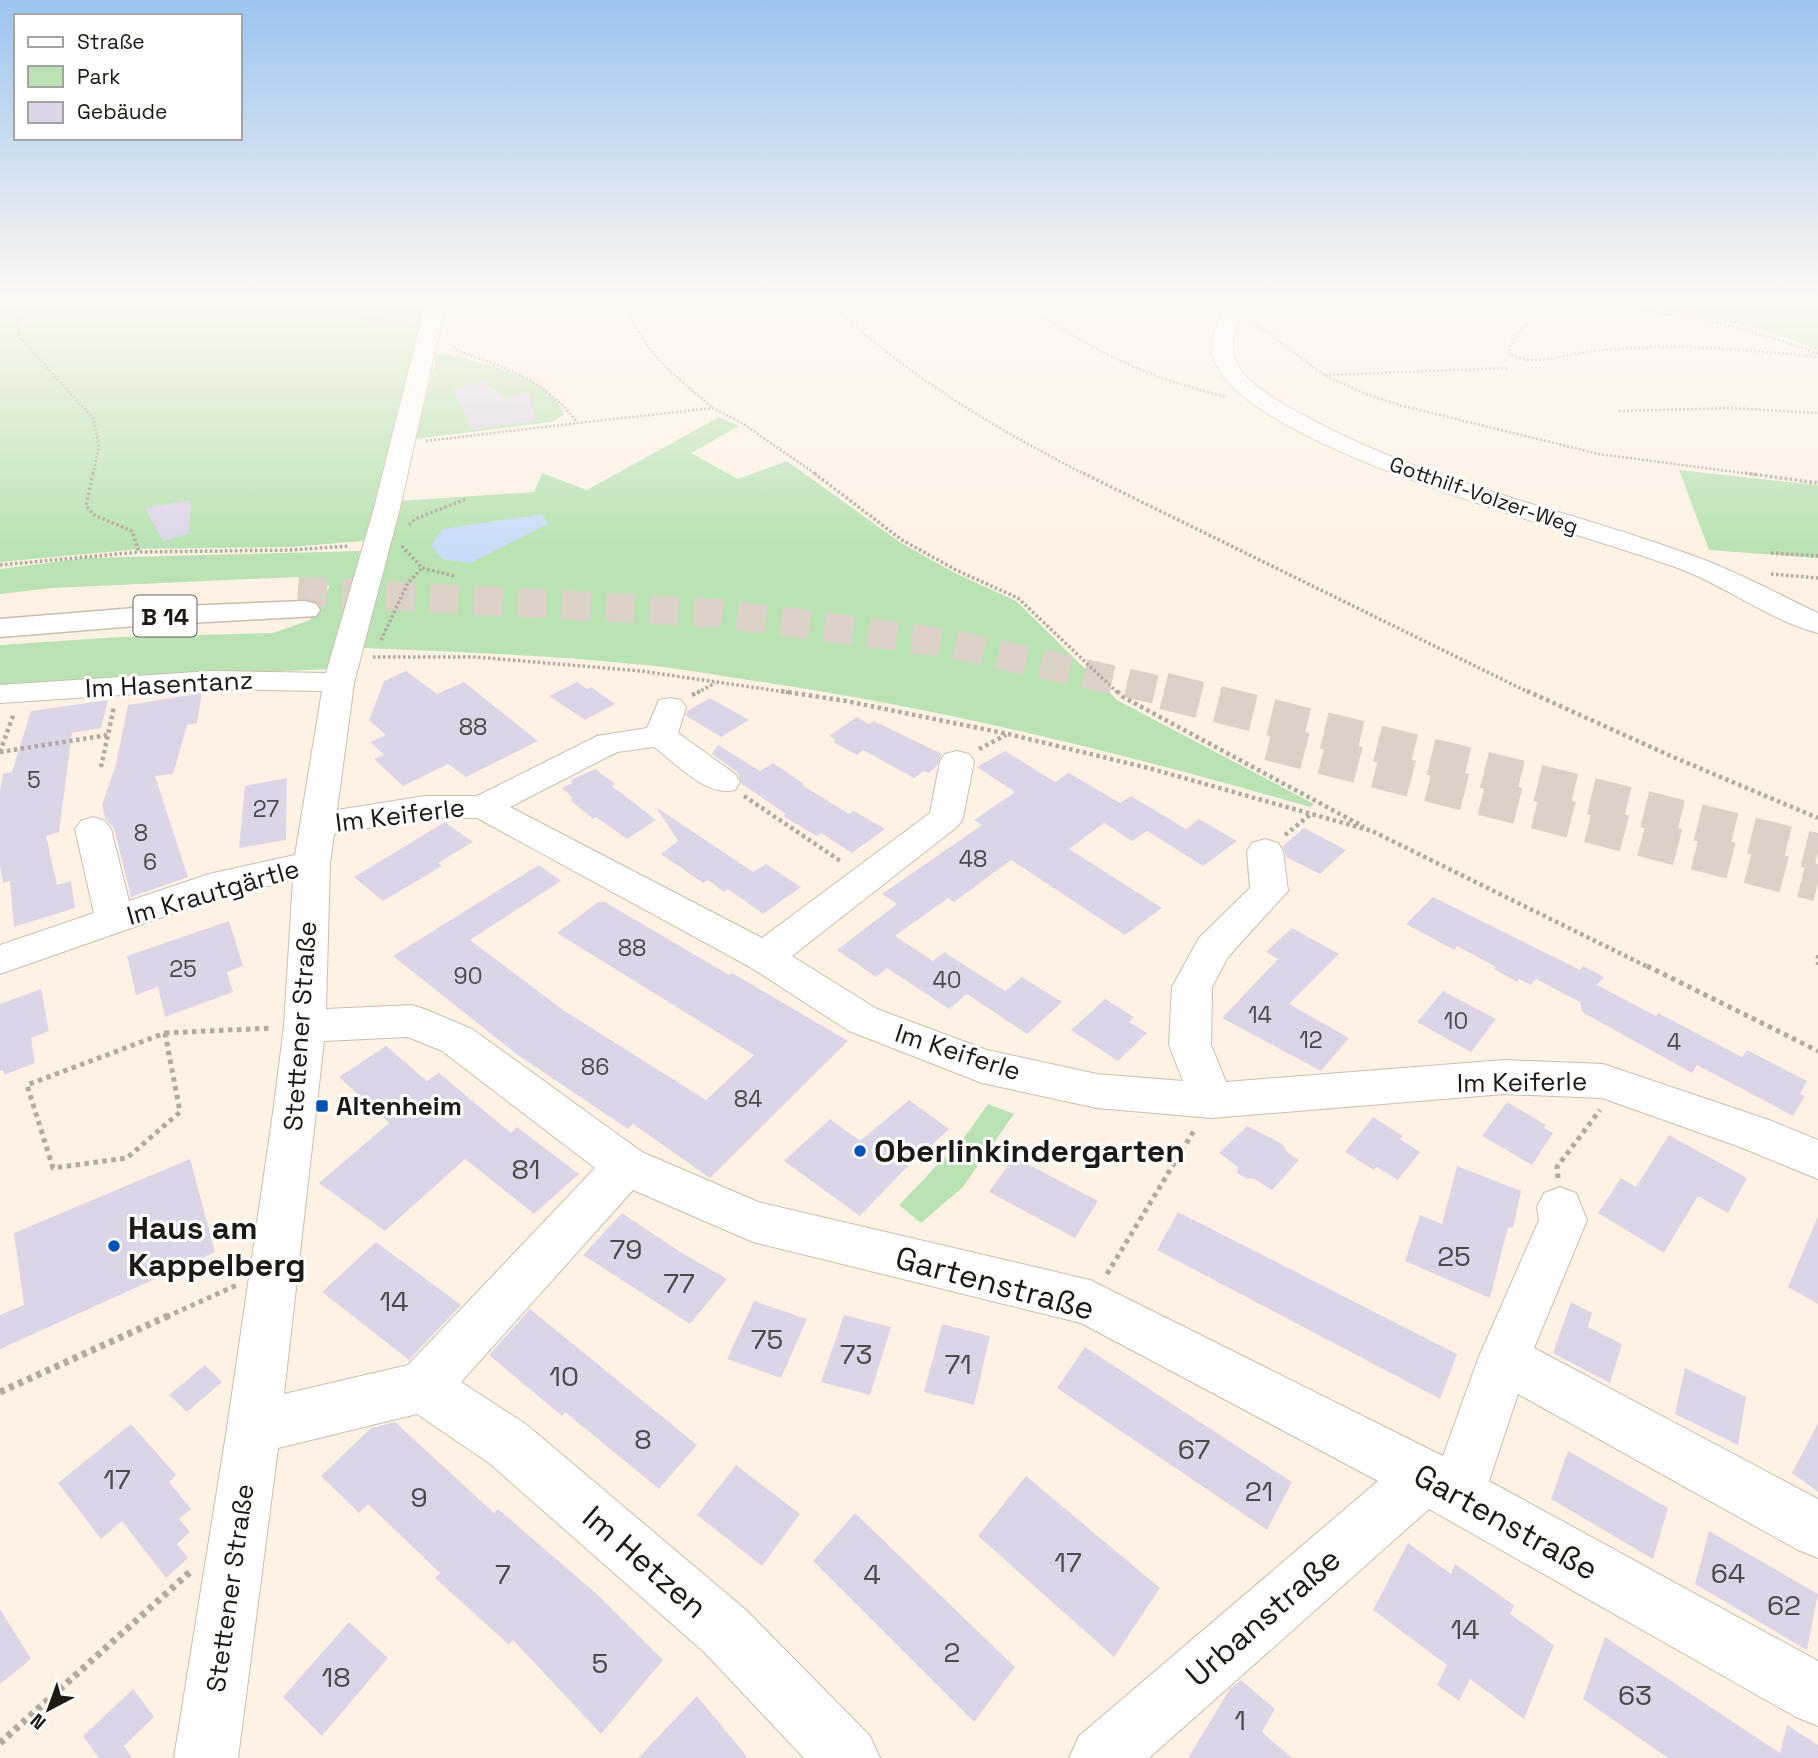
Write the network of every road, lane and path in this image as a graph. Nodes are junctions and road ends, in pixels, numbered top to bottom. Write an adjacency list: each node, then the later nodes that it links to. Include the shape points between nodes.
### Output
1 (62, 384): 19 (path, via 93,418 99,446 86,506 94,515 132,531)
2 (421, 384): 14 (street, Stettener Straße)
3 (543, 384): 13 (path)
4 (688, 384): 10 (path)
5 (925, 384): 38 (path, via 1135,501 1522,690)
6 (1178, 384): 9 (path)
7 (1245, 384): 9 (street, Gotthilf-Volzer-Weg)
8 (1344, 384): 15 (path, via 1403,406 1537,441 1661,464)
9 (1266, 402): 26 (street, Gotthilf-Volzer-Weg, via 1363,454 1681,561)
10 (713, 408): 13 (path); 40 (path, via 798,461 902,540 1018,598 1124,697)
11 (1619, 411): 12 (path, via 1731,408)
12 (1818, 413)
13 (578, 423): 14 (path)
14 (401, 444): 18 (street, Stettener Straße, via 387,508)
15 (1818, 483)
16 (466, 499): 17 (path, via 415,519)
17 (407, 527)
18 (388, 543): 19 (path); 23 (path, via 403,548); 28 (street, Stettener Straße)
19 (139, 552): 22 (path)
20 (1771, 553): 21 (path)
21 (1818, 556)
22 (0, 565)
23 (422, 568): 24 (path); 28 (path, via 410,577 393,625 377,645)
24 (455, 576)
25 (0, 610): 27 (highway, B 14, via 164,596 302,601)
26 (1818, 624)
27 (0, 628)
28 (343, 661): 29 (street, Im Hasentanz, via 282,678); 37 (path, via 475,657 627,670 846,701 1008,734); 42 (street, Stettener Straße)
29 (119, 686): 30 (street, Im Hasentanz); 31 (path)
30 (11, 693): 32 (path)
31 (108, 735): 32 (path); 34 (path)
32 (0, 752)
33 (957, 761): 43 (street, via 946,818)
34 (101, 767)
35 (723, 782): 36 (street, Im Keiferle, via 665,722 609,743); 43 (path)
36 (482, 807): 42 (street, Im Keiferle, via 425,807); 46 (street, Im Keiferle)
37 (1312, 814): 40 (path); 41 (path)
38 (1818, 818)
39 (93, 830): 44 (street, Im Krautgärtle)
40 (1373, 831): 51 (path)
41 (1275, 843): 53 (street, via 1269,891 1213,948 1192,987 1190,1045)
42 (315, 844): 44 (street, Im Krautgärtle); 49 (street, Stettener Straße)
43 (867, 878): 46 (street)
44 (115, 920): 47 (street, Im Krautgärtle)
45 (1818, 955): 48 (path)
46 (764, 957): 53 (street, Im Keiferle, via 863,1020 982,1066 1097,1091)
47 (0, 960)
48 (1818, 965)
49 (305, 1026): 50 (path); 55 (street, Gartenstraße, via 412,1021 457,1040); 57 (street, Stettener Straße)
50 (165, 1033): 50 (path, via 27,1085 53,1168 127,1157 180,1112)
51 (1818, 1051)
52 (1603, 1081): 53 (street, Im Keiferle, via 1504,1077); 54 (street, Im Keiferle); 56 (path, via 1600,1111 1557,1167)
53 (1212, 1101): 58 (path)
54 (1818, 1160)
55 (626, 1166): 58 (street, Gartenstraße, via 753,1221); 60 (street)
56 (1560, 1207): 59 (street, Urbanstraße, via 1563,1220)
57 (276, 1268): 61 (path); 62 (street, Stettener Straße)
58 (1090, 1303): 63 (street, Gartenstraße)
59 (1504, 1359): 63 (street, Urbanstraße); 65 (street)
60 (424, 1387): 62 (street); 70 (street, Im Hetzen, via 508,1444 725,1631)
61 (0, 1392)
62 (254, 1429): 64 (street, Stettener Straße)
63 (1441, 1485): 66 (street, Gartenstraße); 68 (street, Urbanstraße)
64 (240, 1526): 67 (path); 69 (street, Stettener Straße)
65 (1818, 1530)
66 (1818, 1695)
67 (0, 1743)
68 (1110, 1756)
69 (205, 1758)
70 (848, 1758)

